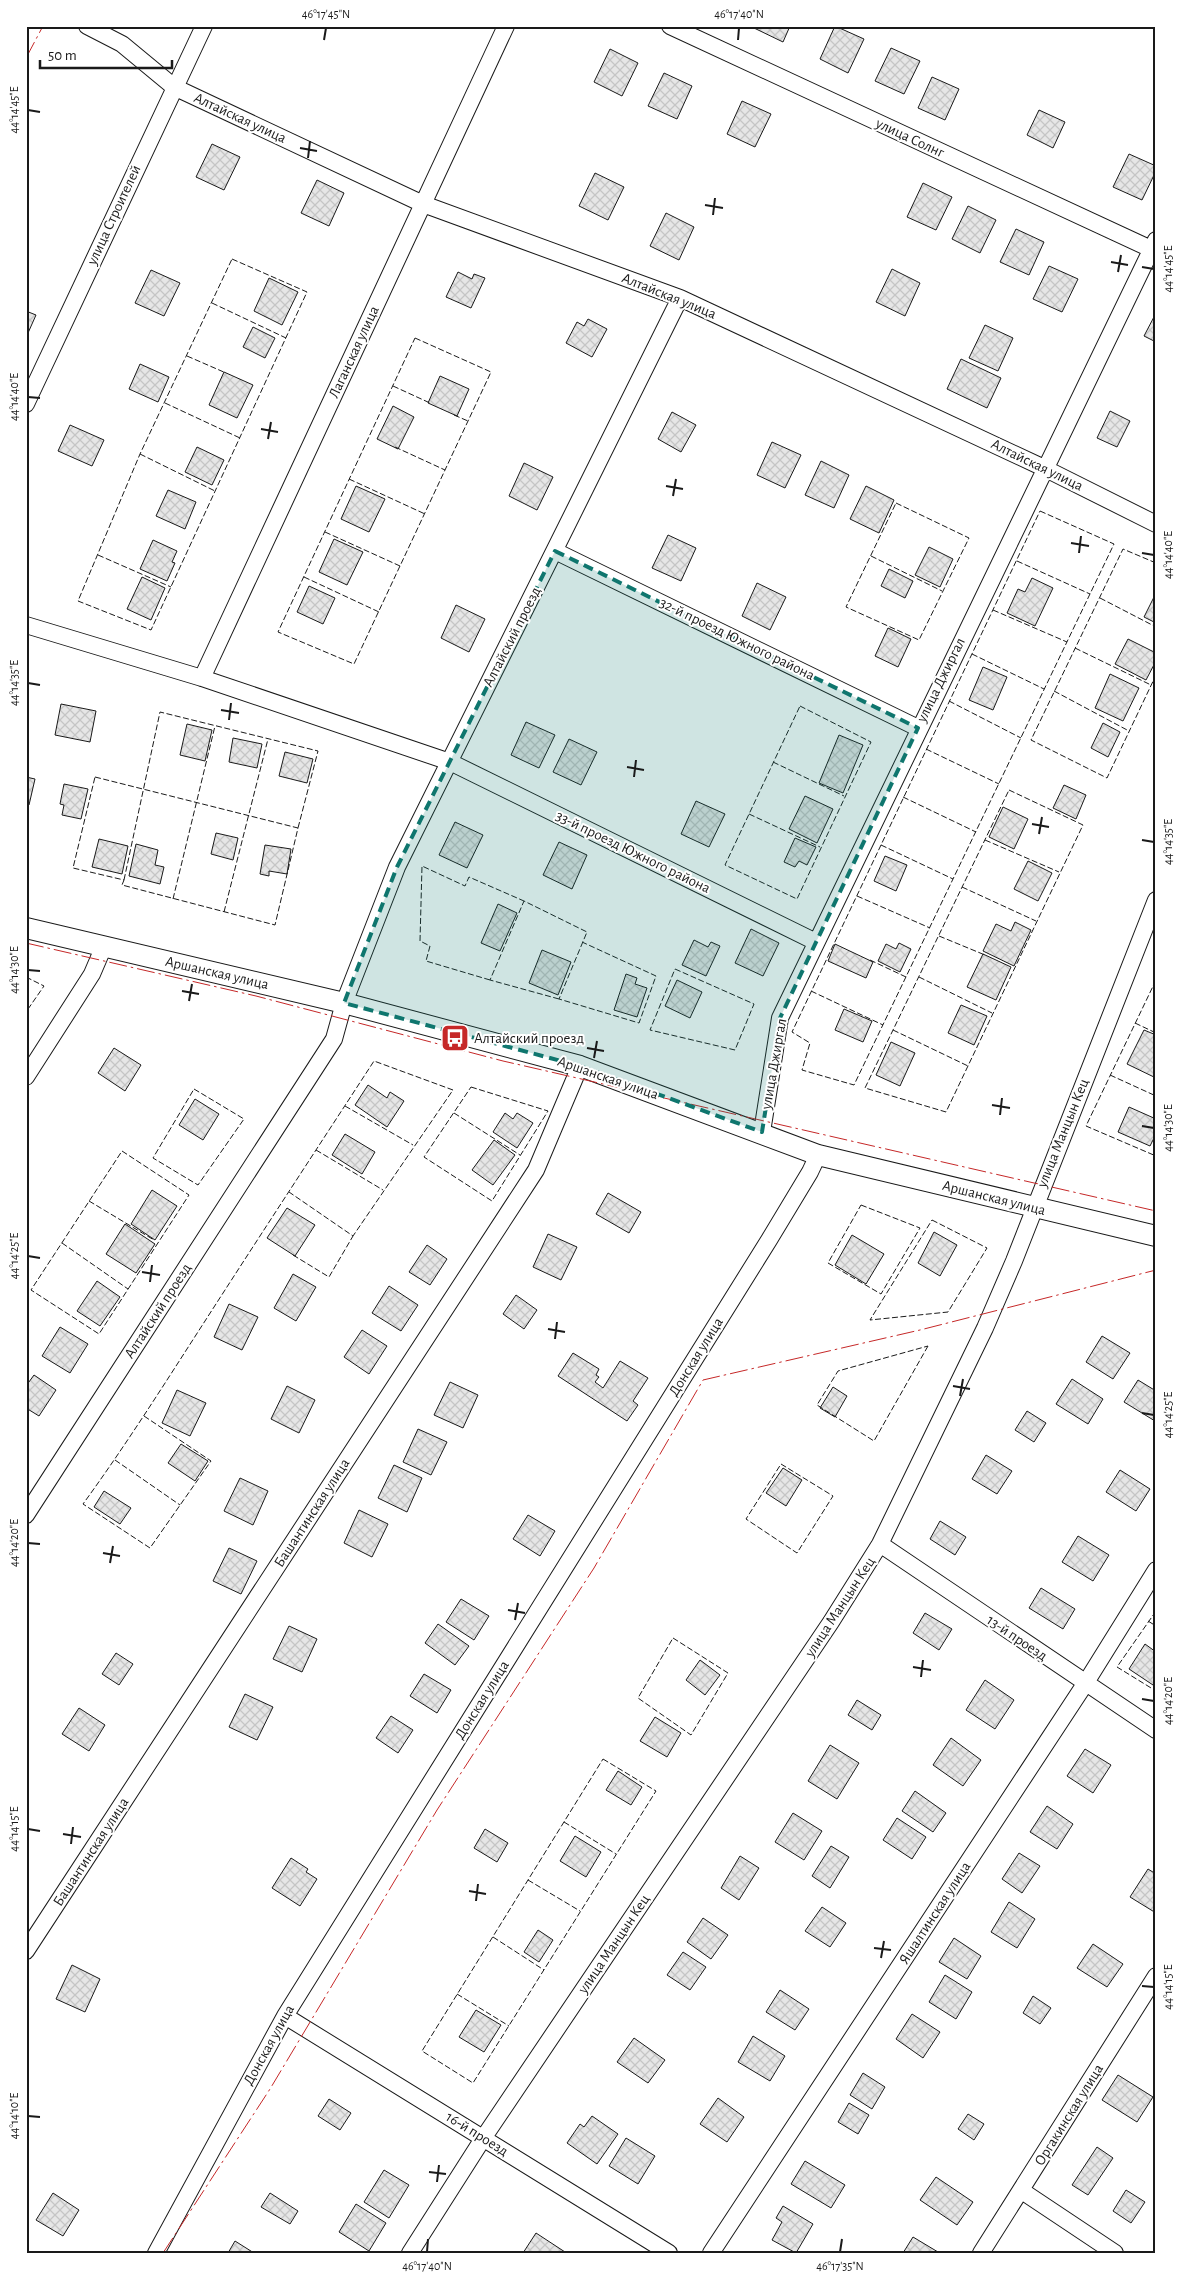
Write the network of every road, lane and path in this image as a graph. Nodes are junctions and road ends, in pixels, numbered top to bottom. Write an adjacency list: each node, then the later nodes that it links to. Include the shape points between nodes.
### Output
1 (87, 26): 5 (street, Алтайская улица, via 122,44)
2 (204, 26): 5 (street, улица Строителей)
3 (506, 26): 6 (street, Лаганская улица)
4 (670, 26): 7 (street, улица Солнг)
5 (174, 87): 6 (street, Алтайская улица); 9 (street, улица Строителей)
6 (423, 204): 8 (street, Алтайская улица); 14 (street, Лаганская улица)
7 (1154, 245): 10 (street, улица Джиргал)
8 (680, 298): 10 (street, Алтайская улица); 12 (street, Алтайский проезд)
9 (26, 404)
10 (1044, 468): 11 (street, Алтайская улица); 15 (street, улица Джиргал)
11 (1156, 524)
12 (555, 551): 15 (street, 32-й проезд Южного района); 16 (street, Алтайский проезд)
13 (26, 625): 14 (street)
14 (202, 678): 16 (street)
15 (918, 728): 19 (street, улица Джиргал)
16 (450, 762): 19 (street, 33-й проезд Южного района); 21 (street, Алтайский проезд, via 397,867)
17 (1156, 900): 26 (street, улица Манцын Кец)
18 (26, 928): 20 (street, Аршанская улица)
19 (816, 942): 24 (street, улица Джиргал, via 780,1018)
20 (104, 946): 21 (street, Аршанская улица); 23 (street, via 92,974)
21 (344, 1003): 22 (street, Аршанская улица); 28 (street, Алтайский проезд, via 334,1039)
22 (580, 1066): 24 (street, Аршанская улица); 33 (street, Башантинская улица, via 536,1170)
23 (26, 1078)
24 (762, 1132): 25 (street, Аршанская улица)
25 (818, 1155): 26 (street, Аршанская улица); 36 (street, Донская улица, via 769,1240)
26 (1034, 1208): 27 (street, Аршанская улица); 29 (street, улица Манцын Кец, via 985,1328)
27 (1156, 1236)
28 (26, 1515)
29 (880, 1544): 31 (street, 13-й проезд); 37 (street, улица Манцын Кец, via 826,1630)
30 (1156, 1570): 31 (street, Яшалтинская улица)
31 (1085, 1684): 32 (street, 13-й проезд); 42 (street, Яшалтинская улица)
32 (1156, 1730)
33 (26, 1951)
34 (1156, 1976): 35 (street, Оргакинская улица)
35 (1151, 1994): 38 (street, Оргакинская улица)
36 (285, 2016): 37 (street, 16-й проезд); 39 (street, Донская улица)
37 (484, 2138): 40 (street, улица Манцын Кец); 41 (street, 16-й проезд)
38 (1022, 2190): 43 (street, Оргакинская улица); 44 (street)
39 (156, 2253)
40 (410, 2253)
41 (669, 2253)
42 (711, 2253)
43 (981, 2253)
44 (1115, 2253)

